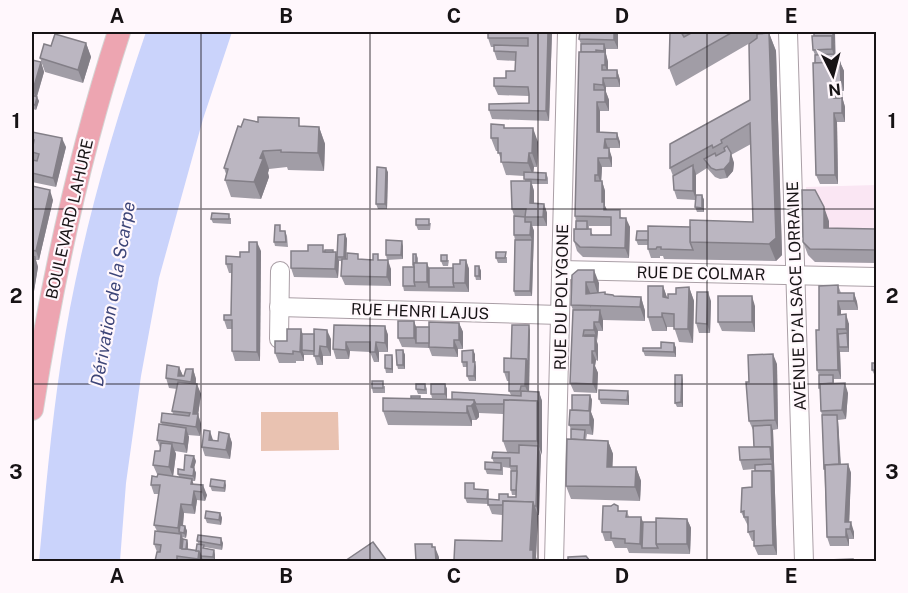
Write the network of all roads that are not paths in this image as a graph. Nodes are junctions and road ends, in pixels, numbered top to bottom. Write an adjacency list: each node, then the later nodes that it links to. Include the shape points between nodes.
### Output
1 (119, 32): 11 (main road, BOULEVARD LAHURE, via 69,209)
2 (567, 32): 4 (street, RUE DU POLYGONE)
3 (789, 32): 6 (street, AVENUE D'ALSACE LORRAINE)
4 (561, 270): 6 (street, RUE DE COLMAR); 9 (street, RUE DU POLYGONE)
5 (279, 271): 8 (street)
6 (796, 275): 7 (street, RUE DE COLMAR); 13 (street, AVENUE D'ALSACE LORRAINE)
7 (876, 278)
8 (279, 307): 9 (street, RUE HENRI LAJUS); 10 (street)
9 (560, 315): 12 (street, RUE DU POLYGONE)
10 (279, 339)
11 (32, 409)
12 (554, 561)
13 (804, 561)

